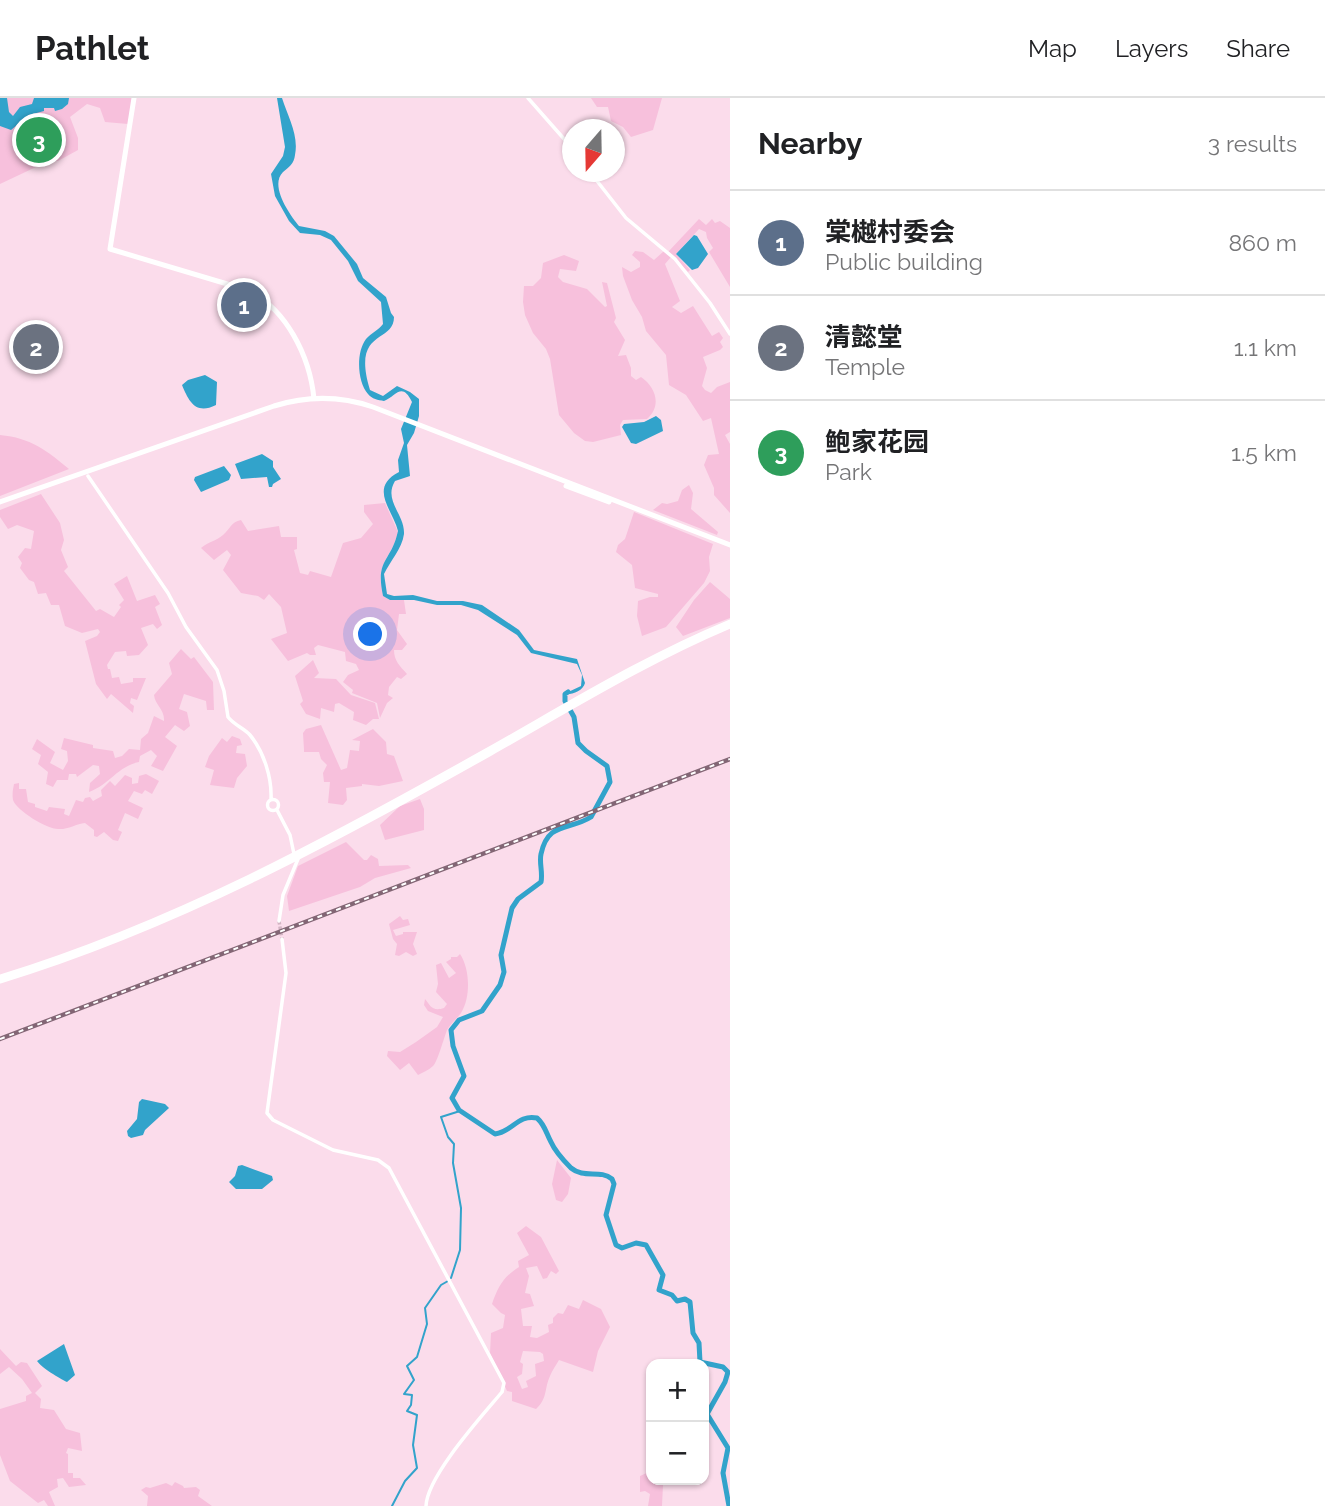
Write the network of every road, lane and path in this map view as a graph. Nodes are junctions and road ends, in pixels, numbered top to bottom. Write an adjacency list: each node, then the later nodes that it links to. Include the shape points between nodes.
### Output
1 (134, 98): 6 (main road, via 110,249 258,296 280,316 298,344 308,365)
2 (528, 98): 3 (street)
3 (562, 137)
4 (598, 182): 5 (street, via 626,218 675,259)
5 (730, 334)
6 (314, 399): 7 (main road, via 355,402); 9 (main road, via 274,406)
7 (400, 419): 8 (main road, via 347,404 289,405); 10 (main road)
8 (88, 476): 9 (main road); 12 (street, via 218,673 228,717 250,735 262,756)
9 (0, 504)
10 (730, 545)
11 (730, 624): 14 (main road, via 656,656)
12 (271, 799): 13 (street, via 278,803); 13 (street, via 268,806)
13 (277, 810): 14 (street)
14 (296, 857): 15 (street); 17 (main road, via 172,918 53,964)
15 (279, 921)
16 (282, 939): 18 (street, via 286,973 267,1113 333,1150 379,1160 388,1168 504,1382 502,1392 430,1488)
17 (0, 979)
18 (425, 1506)

